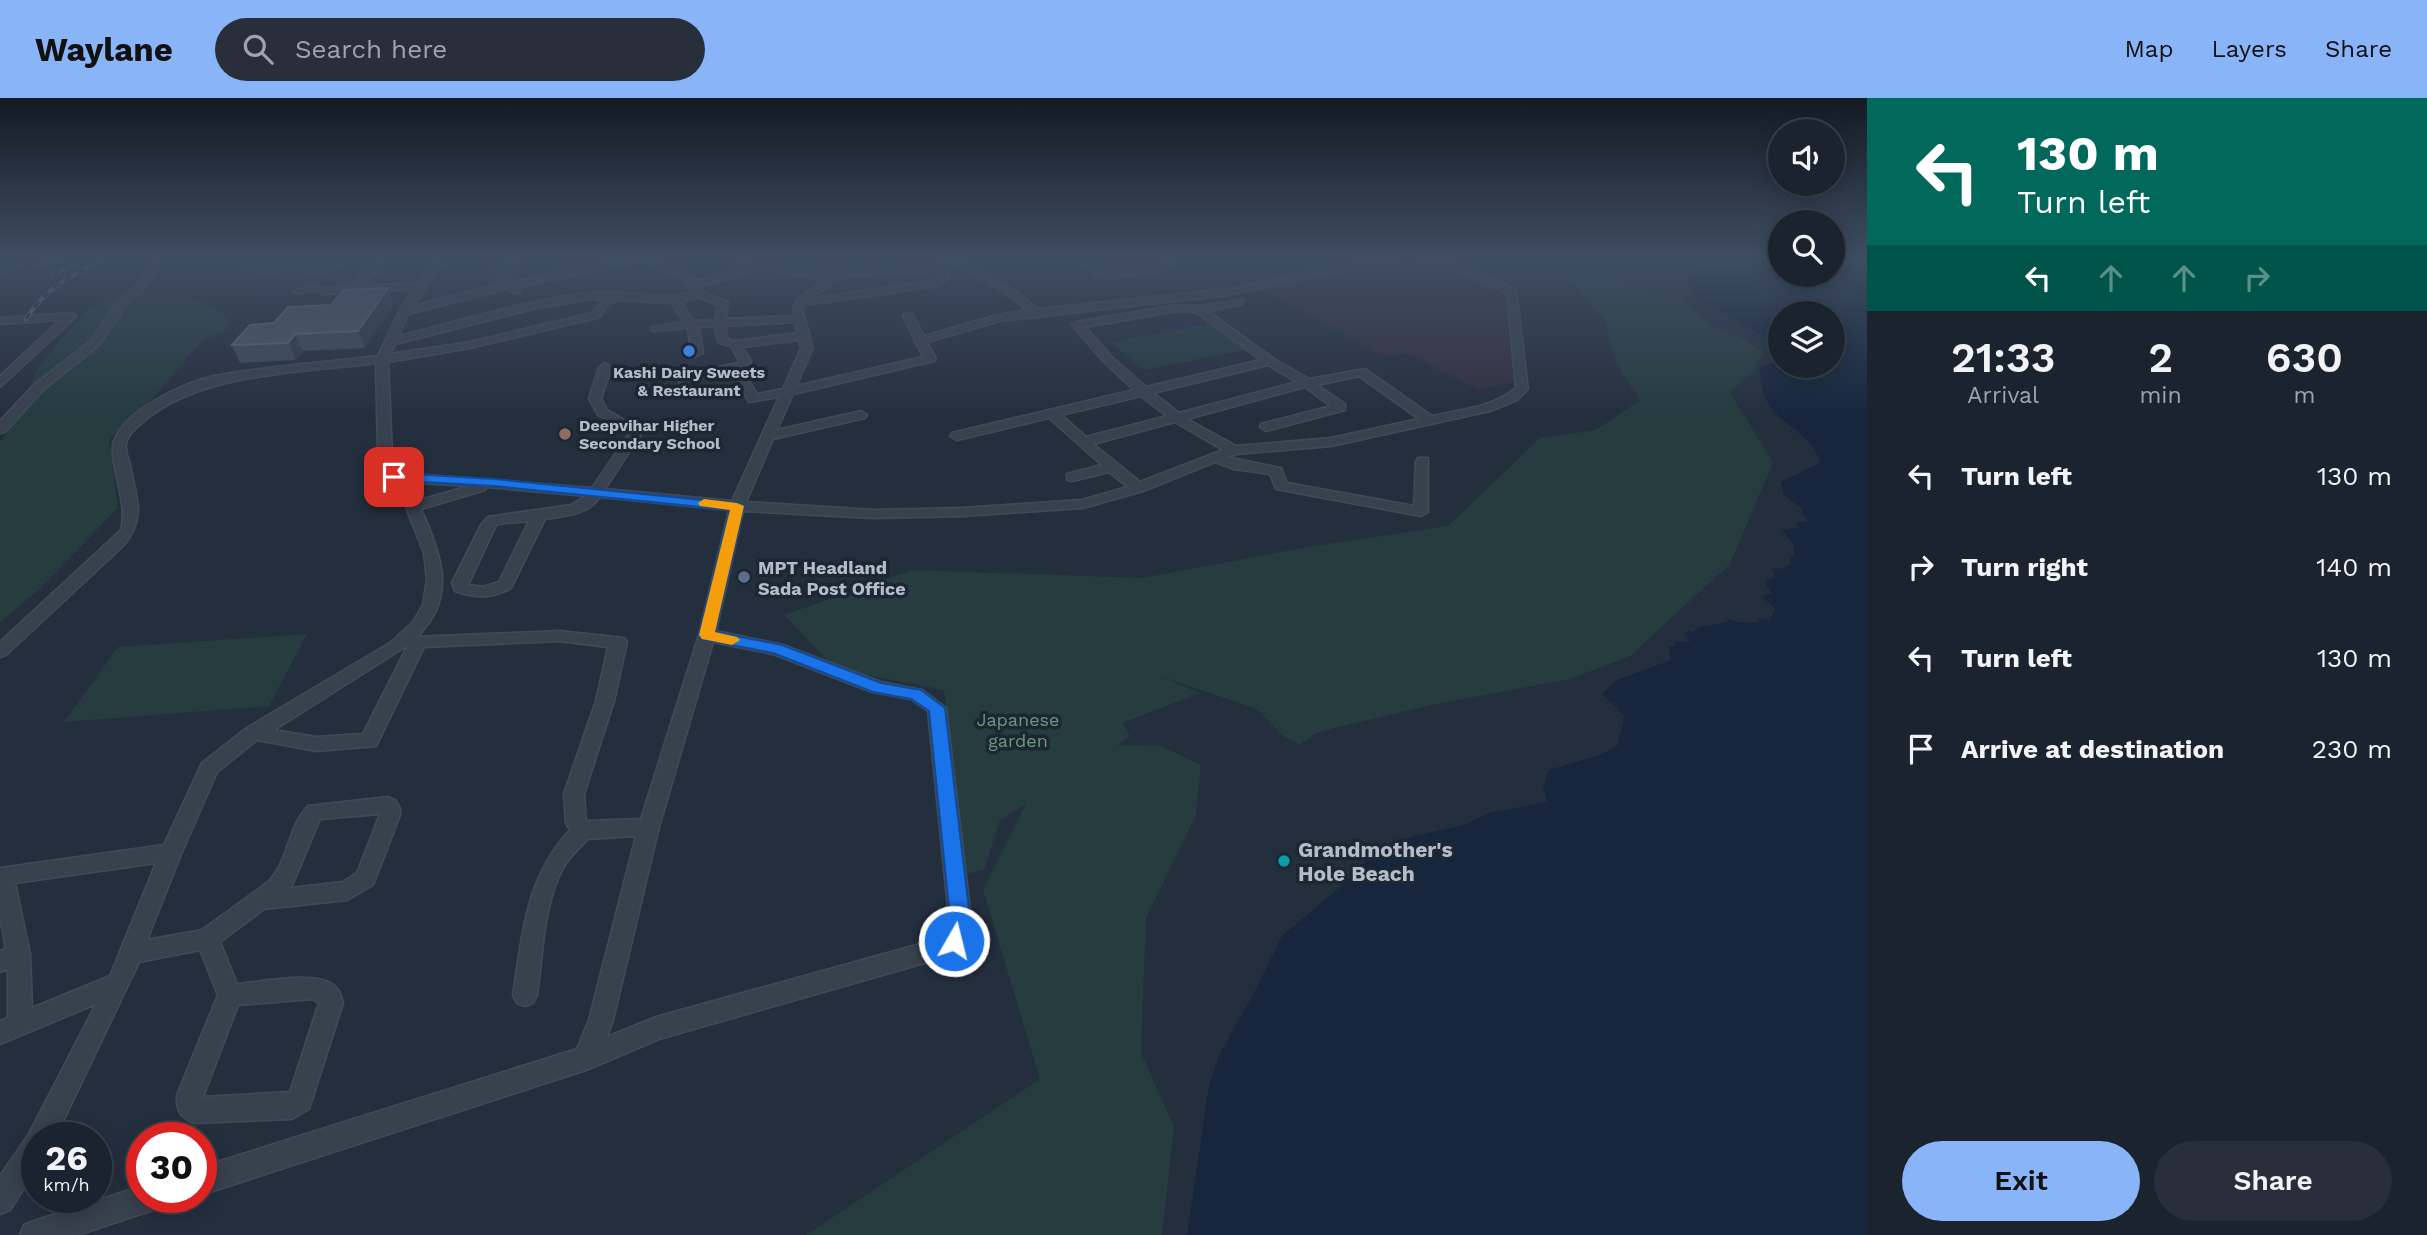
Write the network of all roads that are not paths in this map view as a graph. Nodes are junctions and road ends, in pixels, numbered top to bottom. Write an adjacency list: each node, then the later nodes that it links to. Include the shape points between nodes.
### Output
1 (117, 310): 42 (street, via 95,343 39,387)
2 (412, 310): 14 (street)
3 (518, 310): 25 (street)
4 (537, 310): 21 (street)
5 (599, 310): 21 (street, via 596,315)
6 (681, 310): 19 (street)
7 (722, 310): 20 (street)
8 (799, 310): 17 (street)
9 (1033, 310): 15 (street)
10 (1055, 310): 15 (street)
11 (1170, 310): 36 (street, via 1077,325)
12 (1200, 310): 29 (street)
13 (1514, 310): 40 (street, via 1522,389 1490,407)
14 (404, 312): 25 (street)
15 (1036, 312): 24 (street)
16 (908, 316): 24 (street)
17 (799, 319): 20 (street); 23 (street)
18 (0, 321): 33 (street, via 71,316)
19 (690, 324): 20 (street); 22 (street); 27 (street)
20 (719, 324): 26 (street, via 723,341)
21 (548, 326): 28 (street)
22 (656, 329)
23 (803, 336): 26 (street); 35 (street, via 807,348)
24 (920, 340): 35 (street, via 930,359)
25 (389, 342): 28 (street)
26 (735, 344): 30 (street)
27 (697, 353)
28 (382, 359): 50 (street, via 385,455); 59 (street, via 205,382 143,415 126,430 119,444 132,516 128,530)
29 (1270, 361): 34 (street); 36 (street)
30 (743, 366): 32 (street); 35 (street, via 740,376 753,399)
31 (605, 368): 54 (street, via 595,399 602,412 637,431)
32 (682, 379)
33 (0, 383)
34 (1307, 383): 39 (street); 40 (street, via 1361,372); 41 (street, via 1341,407)
35 (788, 390): 43 (street)
36 (1144, 390): 37 (street); 39 (street)
37 (1051, 413): 44 (street); 45 (street)
38 (862, 415): 43 (street)
39 (1178, 415): 45 (street); 46 (street, via 1212,441)
40 (1429, 420): 46 (street, via 1331,442)
41 (1266, 427)
42 (0, 429)
43 (769, 436): 55 (street)
44 (957, 436)
45 (1084, 442): 49 (street)
46 (1234, 450): 47 (street)
47 (1214, 457): 48 (street, via 1276,471 1281,486 1421,512); 53 (street)
48 (1423, 461)
49 (1112, 467): 51 (street); 53 (street)
50 (394, 477): 52 (street); 56 (street)
51 (1072, 477)
52 (494, 483): 54 (street); 56 (street)
53 (1138, 488): 55 (street, via 1083,504 963,512 874,514)
54 (597, 492): 55 (street); 57 (street, via 582,506)
55 (737, 506): 58 (street)
56 (413, 507): 60 (street, via 432,553 435,579 431,605 419,625 396,647)
57 (539, 516): 57 (street, via 505,585 489,592 461,588 488,524)
58 (707, 635): 61 (street); 73 (street, via 777,649 878,688 916,694 937,708 960,918 954,941 656,1028)
59 (0, 651)
60 (254, 733): 62 (street, via 317,744 369,741 418,642 559,636 618,642 605,701 574,794 576,823); 63 (street, via 209,768)
61 (649, 827): 62 (street); 73 (street, via 601,1020)
62 (582, 831): 71 (street, via 553,867 535,913)
63 (171, 852): 64 (street); 67 (street)
64 (2, 876): 68 (street)
65 (256, 901): 65 (street, via 284,881 315,812 388,805 390,815 359,885 347,891); 66 (street)
66 (207, 939): 67 (street); 70 (street)
67 (131, 953): 69 (street)
68 (10, 958): 72 (street)
69 (119, 983): 72 (street); 74 (street)
70 (230, 995): 70 (street, via 189,1105 194,1110 292,1106 300,1100 330,996 313,988)
71 (525, 995)
72 (10, 1030)
73 (586, 1058): 76 (street)
74 (49, 1122)
75 (21, 1168): 77 (street)
76 (217, 1176)
77 (0, 1200)
78 (126, 1205): 79 (street)
79 (34, 1235)

